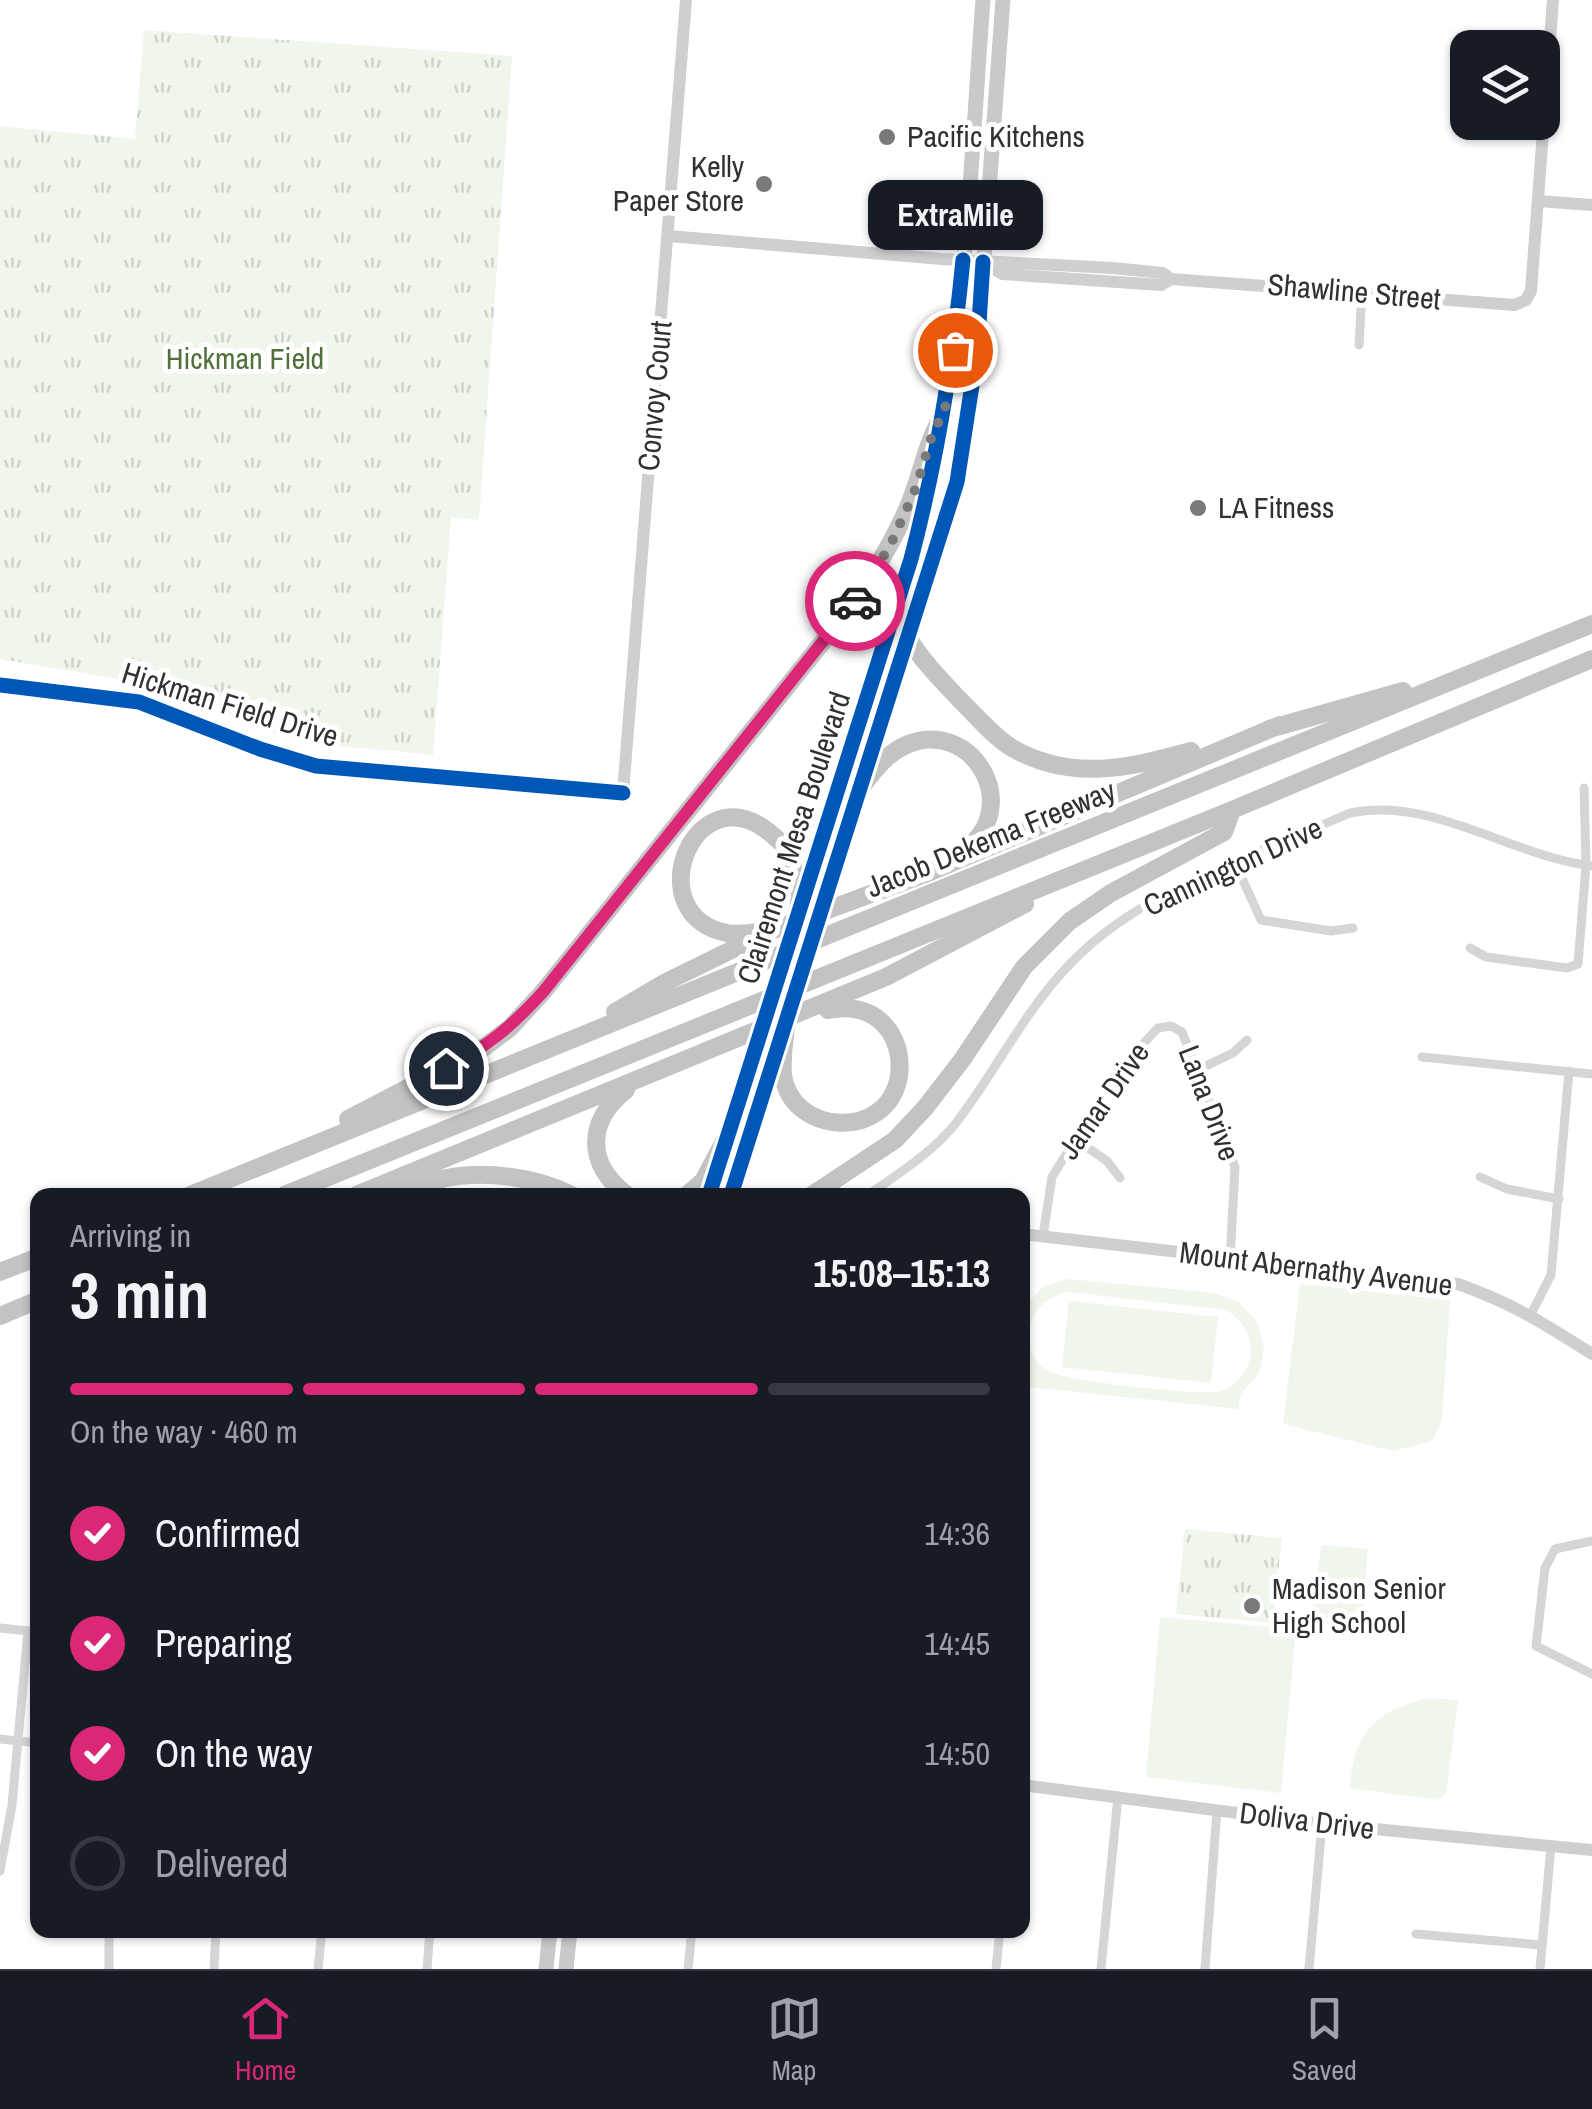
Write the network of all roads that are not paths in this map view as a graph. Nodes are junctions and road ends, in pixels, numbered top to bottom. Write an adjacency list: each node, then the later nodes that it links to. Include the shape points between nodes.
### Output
1 (686, 0): 7 (street, Convoy Court)
2 (983, 0): 8 (main road, Clairemont Mesa Boulevard)
3 (1003, 0): 9 (main road, Clairemont Mesa Boulevard)
4 (1553, 0): 5 (street)
5 (1538, 201): 6 (street); 10 (street, Shawline Street, via 1526,300 1515,305)
6 (1592, 205)
7 (668, 236): 8 (street, Shawline Street); 21 (street, Convoy Court)
8 (964, 260): 9 (street, Shawline Street); 12 (main road, Clairemont Mesa Boulevard)
9 (984, 262): 10 (street, Shawline Street); 14 (main road, Clairemont Mesa Boulevard, via 957,482)
10 (1362, 294): 11 (street)
11 (1359, 344)
12 (944, 414): 27 (main road, Clairemont Mesa Boulevard, via 911,559); 44 (highway, via 896,534 856,600 510,1028 479,1051)
13 (1592, 624): 16 (highway, Jacob Dekema Freeway)
14 (907, 636): 18 (highway, via 984,724 1038,760 1090,771 1132,768); 20 (main road, Clairemont Mesa Boulevard)
15 (1592, 658): 22 (highway)
16 (1486, 668): 18 (highway); 35 (highway, Jacob Dekema Freeway)
17 (0, 685): 21 (street, Hickman Field Drive, via 139,702 316,766)
18 (1280, 726): 26 (highway)
19 (1584, 788): 25 (street)
20 (860, 789): 26 (highway, via 892,754 915,742 950,743 976,760 990,785 992,812 972,846); 32 (main road, Clairemont Mesa Boulevard, bridge)
21 (623, 793)
22 (1232, 810): 24 (highway); 56 (highway, via 1224,832 1111,892 1070,922 1024,968 962,1060 895,1140)
23 (1235, 863): 25 (street, Cannington Drive, via 1370,808 1413,812); 29 (street, via 1261,920); 57 (street, Cannington Drive, via 1165,894 1072,960 1034,1004 954,1126)
24 (1094, 866): 32 (highway, via 960,941); 48 (highway)
25 (1589, 866): 31 (street, via 1578,964 1486,958)
26 (930, 872): 30 (highway)
27 (803, 895): 28 (highway, bridge); 30 (highway, via 790,856 756,823 725,818 695,834 679,866 686,904 703,924 728,934)
28 (796, 924): 43 (main road, Clairemont Mesa Boulevard, bridge)
29 (1353, 928)
30 (768, 932): 35 (highway)
31 (1470, 948)
32 (791, 1011): 36 (highway, bridge); 36 (highway, via 847,1006 887,1027 901,1059 894,1096 868,1120 850,1124 813,1116 797,1104 783,1078); 38 (highway)
33 (1158, 1028): 39 (street, Lana Drive, via 1182,1032); 42 (street, Jamar Drive, via 1119,1070)
34 (1247, 1040): 39 (street)
35 (559, 1044): 44 (highway, Jacob Dekema Freeway)
36 (780, 1047): 55 (main road)
37 (1422, 1057): 40 (street)
38 (670, 1066): 49 (highway); 52 (highway, via 602,1112 595,1144)
39 (1198, 1070): 62 (street, Lana Drive, via 1234,1167)
40 (1570, 1071): 41 (street); 58 (street)
41 (1592, 1074)
42 (1076, 1139): 46 (street); 60 (street, Jamar Drive, via 1052,1177)
43 (726, 1140): 53 (highway); 54 (main road, Clairemont Mesa Boulevard)
44 (248, 1171): 47 (highway, Jacob Dekema Freeway)
45 (1480, 1177): 58 (street)
46 (1120, 1178)
47 (207, 1188)
48 (301, 1188)
49 (373, 1188)
50 (414, 1188): 51 (highway, via 486,1175)
51 (551, 1188)
52 (619, 1188)
53 (695, 1188)
54 (711, 1188)
55 (733, 1188)
56 (823, 1188)
57 (878, 1188)
58 (1558, 1198): 65 (street, via 1551,1275)
59 (1030, 1235): 60 (street, Mount Abernathy Avenue)
60 (1043, 1236): 62 (street, Mount Abernathy Avenue)
61 (30, 1260): 63 (highway)
62 (1230, 1260): 65 (street, Mount Abernathy Avenue, via 1434,1279)
63 (0, 1272)
64 (30, 1305): 66 (highway)
65 (1531, 1314): 67 (street, Mount Abernathy Avenue)
66 (0, 1316)
67 (1592, 1354)
68 (1592, 1541): 72 (street, via 1556,1548 1545,1568 1536,1646)
69 (0, 1628): 70 (street)
70 (30, 1631)
71 (30, 1655): 74 (street)
72 (1592, 1674)
73 (0, 1739): 74 (street)
74 (19, 1741): 75 (street); 82 (street)
75 (30, 1742)
76 (1030, 1786): 77 (street, Doliva Drive)
77 (1118, 1796): 78 (street, Doliva Drive); 101 (street)
78 (1218, 1810): 79 (street, Doliva Drive); 102 (street)
79 (1322, 1824): 80 (street, Doliva Drive); 103 (street)
80 (1551, 1846): 81 (street, Doliva Drive); 92 (street)
81 (1592, 1850)
82 (0, 1871)
83 (1416, 1934): 92 (street)
84 (109, 1938): 93 (street)
85 (216, 1938): 94 (street)
86 (321, 1938): 95 (street)
87 (429, 1938): 96 (street)
88 (549, 1938): 97 (main road)
89 (569, 1938): 98 (main road)
90 (691, 1938): 99 (street)
91 (999, 1938): 100 (street)
92 (1542, 1944): 104 (street)
93 (109, 1969)
94 (214, 1969)
95 (318, 1969)
96 (427, 1969)
97 (546, 1969)
98 (566, 1969)
99 (688, 1969)
100 (996, 1969)
101 (1102, 1969)
102 (1205, 1969)
103 (1309, 1969)
104 (1540, 1969)

